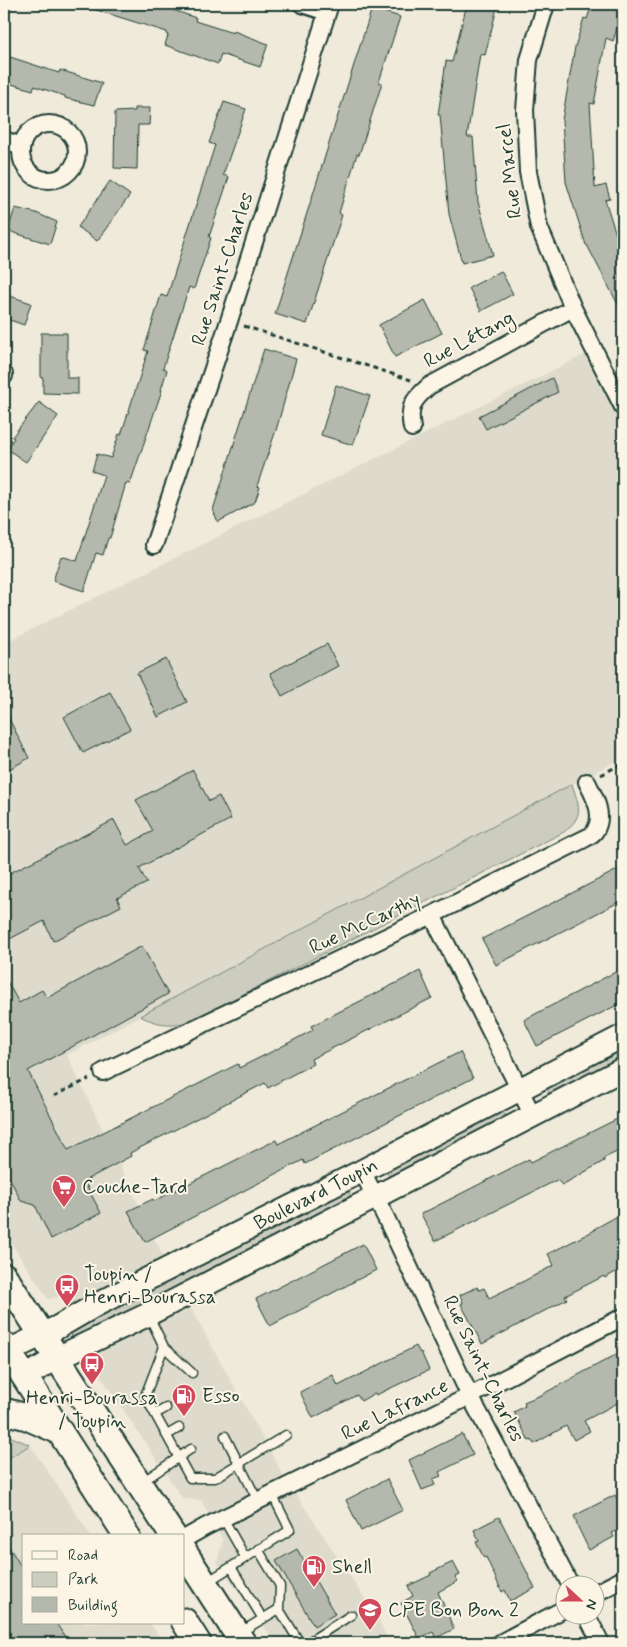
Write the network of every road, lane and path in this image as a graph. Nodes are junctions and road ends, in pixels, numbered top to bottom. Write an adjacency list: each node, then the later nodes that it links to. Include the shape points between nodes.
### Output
1 (302, 4): 3 (street)
2 (546, 4): 6 (street, Rue Marcel, via 529,60 525,110 528,172 538,227)
3 (329, 8): 7 (street, Rue Saint-Charles)
4 (4, 140): 5 (street)
5 (22, 146)
6 (573, 308): 8 (street, Rue Létang); 9 (street, Rue Marcel)
7 (229, 321): 8 (path); 11 (street, Rue Saint-Charles)
8 (428, 386): 10 (street, Rue Létang, via 411,405)
9 (623, 407)
10 (412, 428)
11 (154, 546)
12 (623, 763): 13 (path)
13 (587, 782): 14 (street, Rue McCarthy, via 598,804 595,832)
14 (432, 915): 17 (street, Rue McCarthy); 18 (street)
15 (623, 1036): 18 (street, Boulevard Toupin)
16 (623, 1069): 20 (street, Boulevard Toupin)
17 (103, 1072): 19 (path)
18 (520, 1090): 20 (street); 21 (street, Boulevard Toupin)
19 (54, 1096)
20 (532, 1116): 22 (street, Boulevard Toupin)
21 (362, 1171): 22 (street, Rue Saint-Charles); 26 (street, Boulevard Toupin)
22 (375, 1197): 24 (street, Boulevard Toupin); 31 (street, Rue Saint-Charles)
23 (4, 1276): 26 (main road)
24 (149, 1314): 27 (lane); 28 (street, Boulevard Toupin)
25 (623, 1317): 31 (street, Rue Lafrance)
26 (42, 1335): 28 (main road); 29 (street, Boulevard Toupin)
27 (164, 1347): 30 (lane); 34 (lane, via 145,1396)
28 (57, 1358): 29 (street, Boulevard Toupin); 43 (main road)
29 (10, 1360): 36 (main road)
30 (192, 1373)
31 (470, 1396): 44 (street, Rue Lafrance); 53 (street, Rue Saint-Charles)
32 (166, 1408): 34 (lane)
33 (4, 1411): 36 (main road)
34 (155, 1414): 37 (lane)
35 (179, 1428): 37 (lane)
36 (59, 1431): 46 (main road)
37 (167, 1435): 41 (lane)
38 (286, 1435): 42 (lane)
39 (226, 1436): 42 (lane)
40 (191, 1449): 41 (lane)
41 (178, 1457): 42 (lane, via 190,1478 215,1478); 43 (lane)
42 (238, 1464): 44 (lane)
43 (139, 1484): 47 (main road)
44 (265, 1497): 45 (street, Rue Lafrance); 49 (lane, via 290,1530)
45 (223, 1518): 48 (street, Rue Lafrance); 51 (lane)
46 (126, 1534)
47 (172, 1534)
48 (185, 1538)
49 (258, 1549): 51 (lane); 57 (lane, via 280,1586)
50 (185, 1554): 55 (main road)
51 (245, 1557): 52 (lane)
52 (231, 1567): 55 (lane); 60 (lane)
53 (565, 1574)
54 (623, 1579): 56 (street)
55 (204, 1583): 63 (main road)
56 (604, 1589)
57 (279, 1609): 60 (lane); 65 (lane)
58 (554, 1614): 67 (street)
59 (351, 1615): 66 (lane)
60 (263, 1619): 63 (lane)
61 (185, 1624): 64 (main road)
62 (591, 1624): 68 (street)
63 (240, 1639)
64 (198, 1643)
65 (300, 1643)
66 (307, 1643)
67 (500, 1643)
68 (601, 1643)

